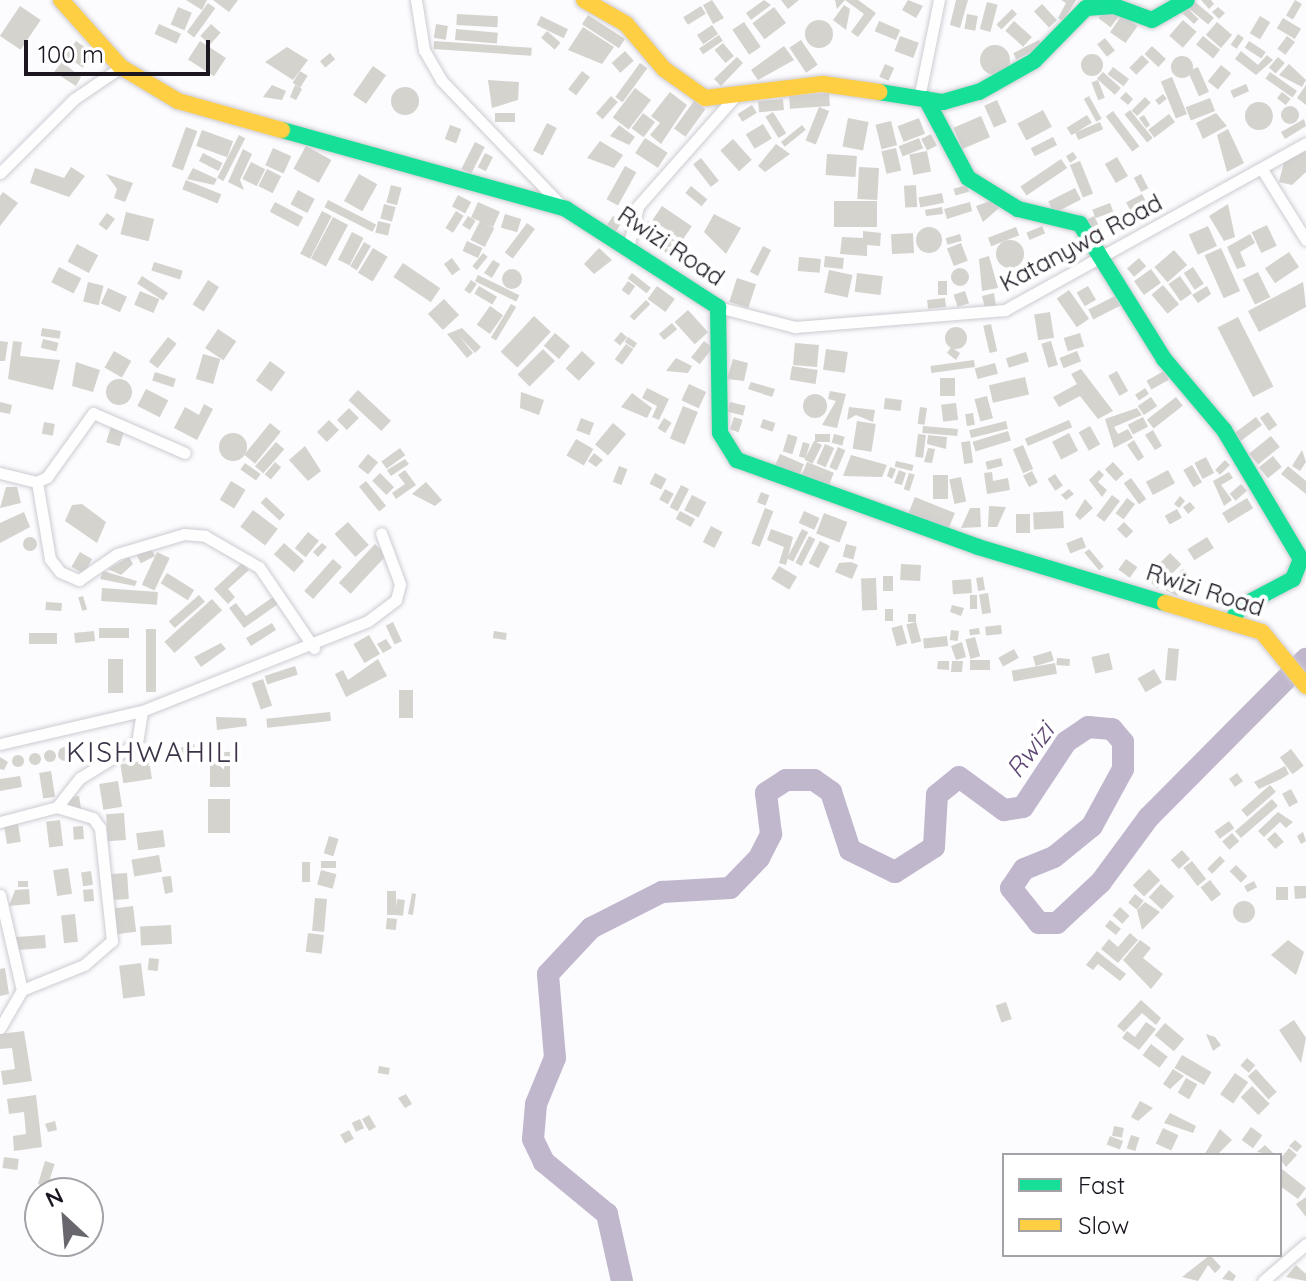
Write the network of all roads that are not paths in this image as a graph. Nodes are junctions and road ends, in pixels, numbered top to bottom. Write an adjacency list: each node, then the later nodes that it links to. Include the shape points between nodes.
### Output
1 (61, 0): 7 (street, Rwizi Road)
2 (416, 0): 13 (street, via 424,50 441,80)
3 (584, 0): 8 (street, via 626,24 664,69 705,98)
4 (939, 0): 9 (street)
5 (1187, 0): 6 (street, via 1152,20)
6 (1118, 3): 9 (street, via 1076,15 1061,38 1008,78 943,102)
7 (121, 67): 12 (street, via 74,99); 13 (street, Rwizi Road, via 178,101)
8 (737, 94): 9 (street, via 823,84); 15 (street, via 638,206)
9 (922, 99): 16 (street, via 951,157 968,178 1018,209 1080,224)
10 (1306, 143): 11 (street, Katanywa Road)
11 (1263, 171): 14 (street); 16 (street, Katanywa Road)
12 (0, 173)
13 (566, 209): 15 (street, Rwizi Road)
14 (1306, 240)
15 (628, 248): 17 (street, Rwizi Road)
16 (1104, 262): 17 (street, Katanywa Road, via 979,316 795,327); 22 (street, via 1164,359 1224,430 1301,559 1293,579 1240,607)
17 (718, 307): 22 (street, Rwizi Road, via 720,433 737,460 978,547)
18 (185, 453): 20 (street, via 93,413)
19 (0, 473): 20 (street)
20 (37, 482): 23 (street, via 50,559 60,572 79,580 128,551 205,536 259,567)
21 (381, 533): 23 (street, via 398,569 396,600)
22 (1232, 621): 24 (street, Rwizi Road, via 1262,632)
23 (314, 648): 25 (street, via 164,696)
24 (1304, 684)
25 (142, 711): 26 (street); 27 (street, via 137,743 80,778)
26 (0, 744)
27 (57, 807): 28 (street); 30 (street, via 93,818 100,828 112,941 84,965)
28 (0, 822)
29 (0, 895): 30 (street)
30 (22, 990): 31 (street)
31 (0, 1028)
32 (1306, 1244): 33 (street)
33 (1270, 1279)

